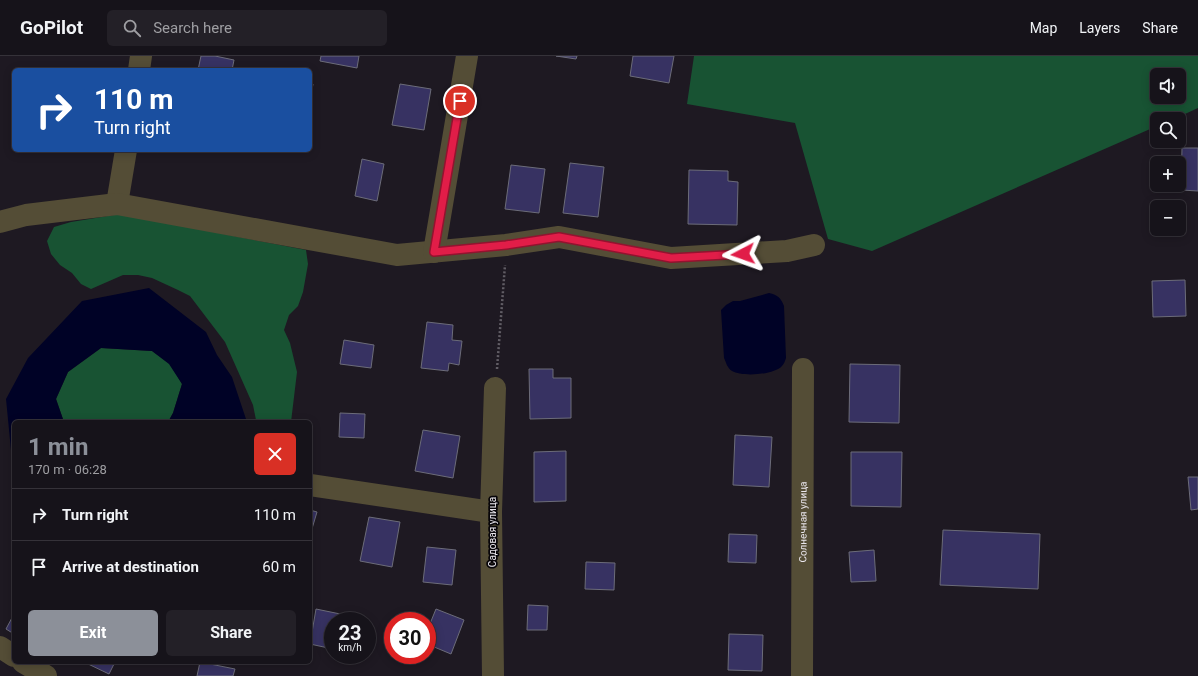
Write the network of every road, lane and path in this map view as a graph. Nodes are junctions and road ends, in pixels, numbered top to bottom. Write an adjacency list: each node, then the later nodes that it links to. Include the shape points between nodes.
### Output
1 (141, 56): 3 (street)
2 (467, 56): 9 (street)
3 (138, 68)
4 (126, 152): 5 (street)
5 (117, 204): 6 (street, via 26,215); 9 (street, via 397,255)
6 (0, 222)
7 (506, 245): 8 (street, via 559,237 671,258 787,251); 9 (street); 11 (path)
8 (814, 245)
9 (434, 252)
10 (803, 369): 17 (street, Солнечная улица)
11 (495, 388): 13 (street, Садовая улица)
12 (312, 485): 13 (street)
13 (491, 512): 16 (street, Садовая улица)
14 (0, 647): 15 (street)
15 (12, 655)
16 (493, 676)
17 (802, 676)

